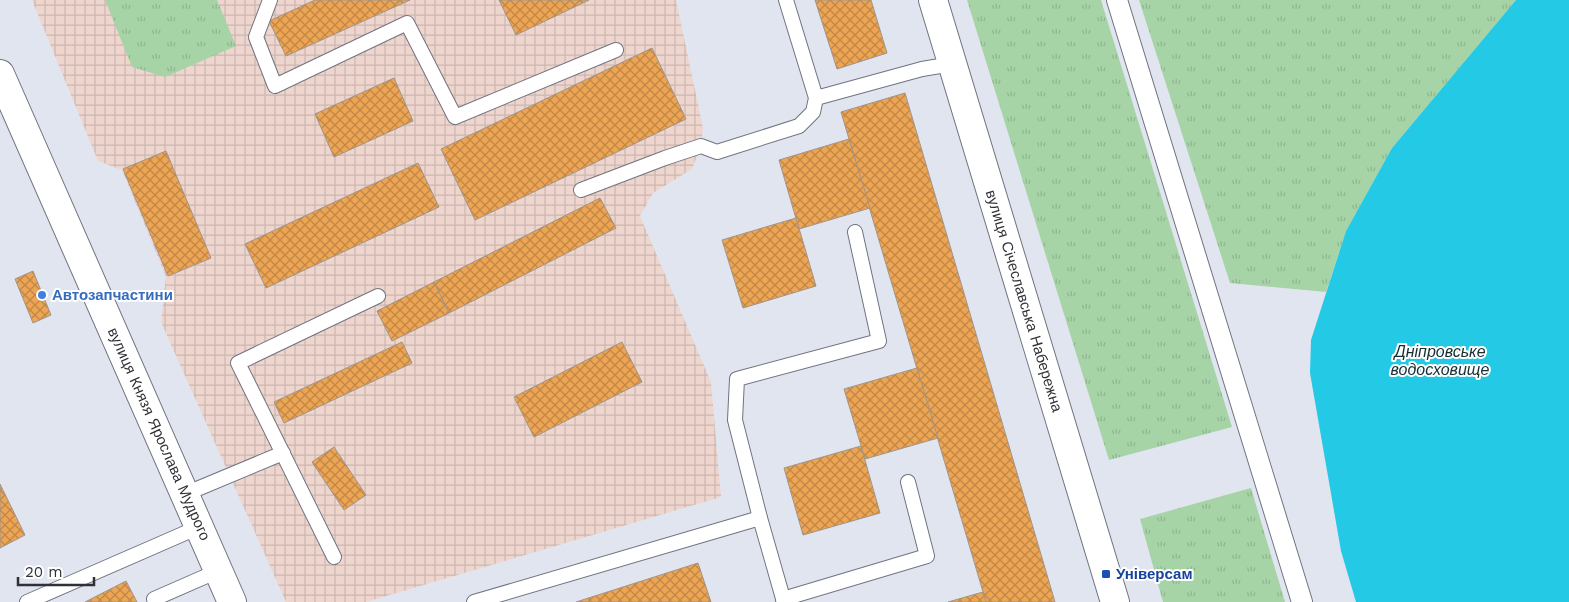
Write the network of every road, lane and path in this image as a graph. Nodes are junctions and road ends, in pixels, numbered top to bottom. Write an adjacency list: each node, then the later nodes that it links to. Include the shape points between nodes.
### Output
1 (270, 0): 5 (lane, via 256,38 276,86 407,23 455,117)
2 (786, 0): 8 (lane)
3 (933, 0): 6 (main road, вулиця Січеславська Набережна)
4 (1117, 0): 25 (street)
5 (616, 50)
6 (952, 64): 8 (lane); 24 (main road, вулиця Січеславська Набережна)
7 (3, 89): 14 (main road, вулиця Князя Ярослава Мудрого)
8 (816, 98): 9 (lane, via 813,112 799,126 717,152 701,146)
9 (581, 190)
10 (855, 232): 15 (lane, via 880,341 737,379 735,420)
11 (378, 296): 12 (lane, via 238,363)
12 (283, 453): 14 (lane); 17 (lane)
13 (908, 482): 19 (lane, via 927,556)
14 (185, 494): 16 (main road, вулиця Князя Ярослава Мудрого)
15 (760, 518): 19 (lane); 23 (lane)
16 (199, 527): 18 (main road, вулиця Князя Ярослава Мудрого); 20 (lane)
17 (334, 557)
18 (218, 571): 21 (lane, via 154,599); 22 (main road, вулиця Князя Ярослава Мудрого)
19 (784, 600)
20 (27, 602)
21 (154, 602)
22 (232, 602)
23 (474, 602)
24 (1115, 602)
25 (1302, 602)

